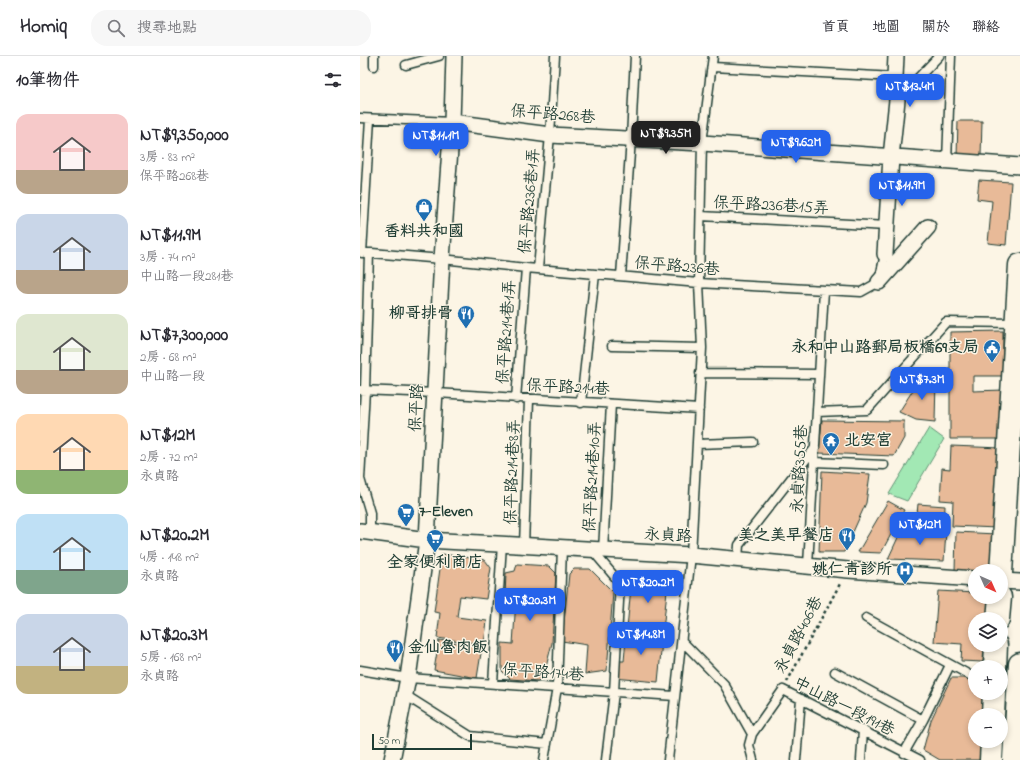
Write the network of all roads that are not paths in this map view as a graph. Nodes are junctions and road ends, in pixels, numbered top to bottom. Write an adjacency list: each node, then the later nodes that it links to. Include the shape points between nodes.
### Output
1 (374, 56): 11 (lane)
2 (439, 56): 10 (lane)
3 (454, 56): 17 (street, 保平路)
4 (555, 56): 18 (lane, 保平路236巷1弄)
5 (635, 56): 19 (lane)
6 (713, 56): 12 (lane, 保平路236巷15弄)
7 (896, 56): 13 (street)
8 (939, 56): 14 (lane)
9 (951, 56): 22 (lane)
10 (406, 65)
11 (374, 66)
12 (713, 67): 13 (lane); 20 (lane, 保平路236巷15弄)
13 (895, 77): 14 (street)
14 (897, 100): 21 (street)
15 (360, 118): 16 (lane)
16 (370, 119): 17 (lane); 27 (lane)
17 (452, 122): 18 (street, 保平路268巷); 29 (street, 保平路)
18 (550, 135): 19 (street, 保平路268巷); 32 (lane, 保平路236巷1弄)
19 (631, 139): 20 (street, 保平路268巷); 34 (lane)
20 (702, 143): 21 (street, 保平路268巷); 24 (lane, 保平路236巷15弄)
21 (891, 158): 22 (street, 保平路268巷); 25 (street)
22 (947, 161): 23 (street, 保平路268巷)
23 (1020, 166)
24 (701, 216): 25 (lane, 保平路236巷15弄); 36 (lane, 保平路236巷15弄)
25 (887, 226): 28 (street)
26 (928, 227): 35 (street)
27 (364, 253): 29 (lane, 保平路236巷); 43 (lane)
28 (885, 254): 35 (lane)
29 (442, 259): 31 (lane, 保平路236巷); 44 (street, 保平路)
30 (1020, 264): 38 (street)
31 (526, 268): 32 (lane, 保平路236巷); 45 (lane, 保平路214巷1弄)
32 (538, 269): 33 (lane, 保平路236巷)
33 (595, 274): 34 (lane, 保平路236巷); 47 (lane)
34 (621, 276): 36 (lane, 保平路236巷)
35 (879, 282): 37 (lane, 保平路236巷, via 861,292)
36 (699, 283): 37 (lane, 保平路236巷); 40 (lane, 保平路236巷15弄)
37 (824, 290): 42 (lane, 永貞路355巷)
38 (1016, 323): 50 (lane, via 946,322 867,410); 65 (street)
39 (612, 346): 40 (lane)
40 (702, 348): 41 (lane, 保平路236巷15弄)
41 (700, 373): 42 (lane); 49 (lane, 保平路236巷15弄)
42 (819, 374): 50 (lane, 永貞路355巷)
43 (363, 390): 44 (lane, 保平路214巷); 56 (lane)
44 (436, 393): 45 (lane, 保平路214巷); 58 (street, 保平路)
45 (516, 399): 46 (lane, 保平路214巷)
46 (529, 400): 47 (lane, 保平路214巷); 60 (lane, 保平路214巷8弄)
47 (581, 403): 48 (lane, 保平路214巷)
48 (610, 404): 49 (lane, 保平路214巷); 62 (lane, 保平路214巷10弄)
49 (699, 409): 52 (lane, 保平路236巷15弄)
50 (817, 412): 53 (lane, 永貞路355巷)
51 (753, 442): 52 (lane)
52 (697, 444): 63 (lane, 保平路236巷15弄)
53 (815, 448): 54 (lane, 永貞路355巷); 64 (lane, via 739,545)
54 (814, 462): 55 (lane); 66 (lane, 永貞路355巷)
55 (884, 465)
56 (360, 479): 57 (lane, via 370,512)
57 (365, 532): 58 (street, 永貞路)
58 (427, 540): 59 (street, 永貞路); 77 (street, 保平路)
59 (502, 544): 60 (street, 永貞路); 78 (lane)
60 (524, 546): 61 (street, 永貞路)
61 (562, 548): 62 (street, 永貞路); 79 (lane)
62 (597, 551): 63 (street, 永貞路); 80 (lane, via 620,583)
63 (691, 555): 64 (street, 永貞路); 71 (lane, 保平路236巷15弄)
64 (738, 559): 66 (street, 永貞路)
65 (1002, 564)
66 (808, 565): 67 (street, 永貞路)
67 (968, 579)
68 (1008, 581): 69 (street)
69 (1020, 582)
70 (866, 618): 73 (lane)
71 (682, 641): 82 (lane, 保平路236巷15弄); 86 (lane, via 724,684)
72 (1020, 664): 99 (street)
73 (950, 665): 76 (lane); 84 (lane)
74 (360, 670): 77 (lane, 保平路174巷)
75 (835, 672): 84 (lane)
76 (968, 674)
77 (408, 678): 78 (lane, 保平路174巷); 81 (street, 保平路)
78 (493, 683): 79 (lane, 保平路174巷)
79 (557, 688): 80 (lane, 保平路174巷); 87 (lane)
80 (614, 692): 82 (lane, 保平路174巷); 92 (lane)
81 (405, 695): 87 (lane, via 470,736); 90 (street, 保平路)
82 (676, 696): 93 (lane, 保平路236巷15弄)
83 (800, 699): 85 (lane, 中山路一段191巷); 86 (lane, 中山路一段191巷, via 783,690); 95 (lane)
84 (923, 720): 89 (lane)
85 (863, 730): 89 (lane, 中山路一段191巷); 96 (lane)
86 (752, 734): 94 (lane)
87 (547, 744): 91 (lane)
88 (992, 748): 98 (street)
89 (904, 753): 97 (lane, 中山路一段191巷)
90 (392, 760)
91 (544, 760)
92 (606, 760)
93 (668, 760)
94 (752, 760)
95 (796, 760)
96 (861, 760)
97 (920, 760)
98 (991, 760)
99 (1014, 760)

